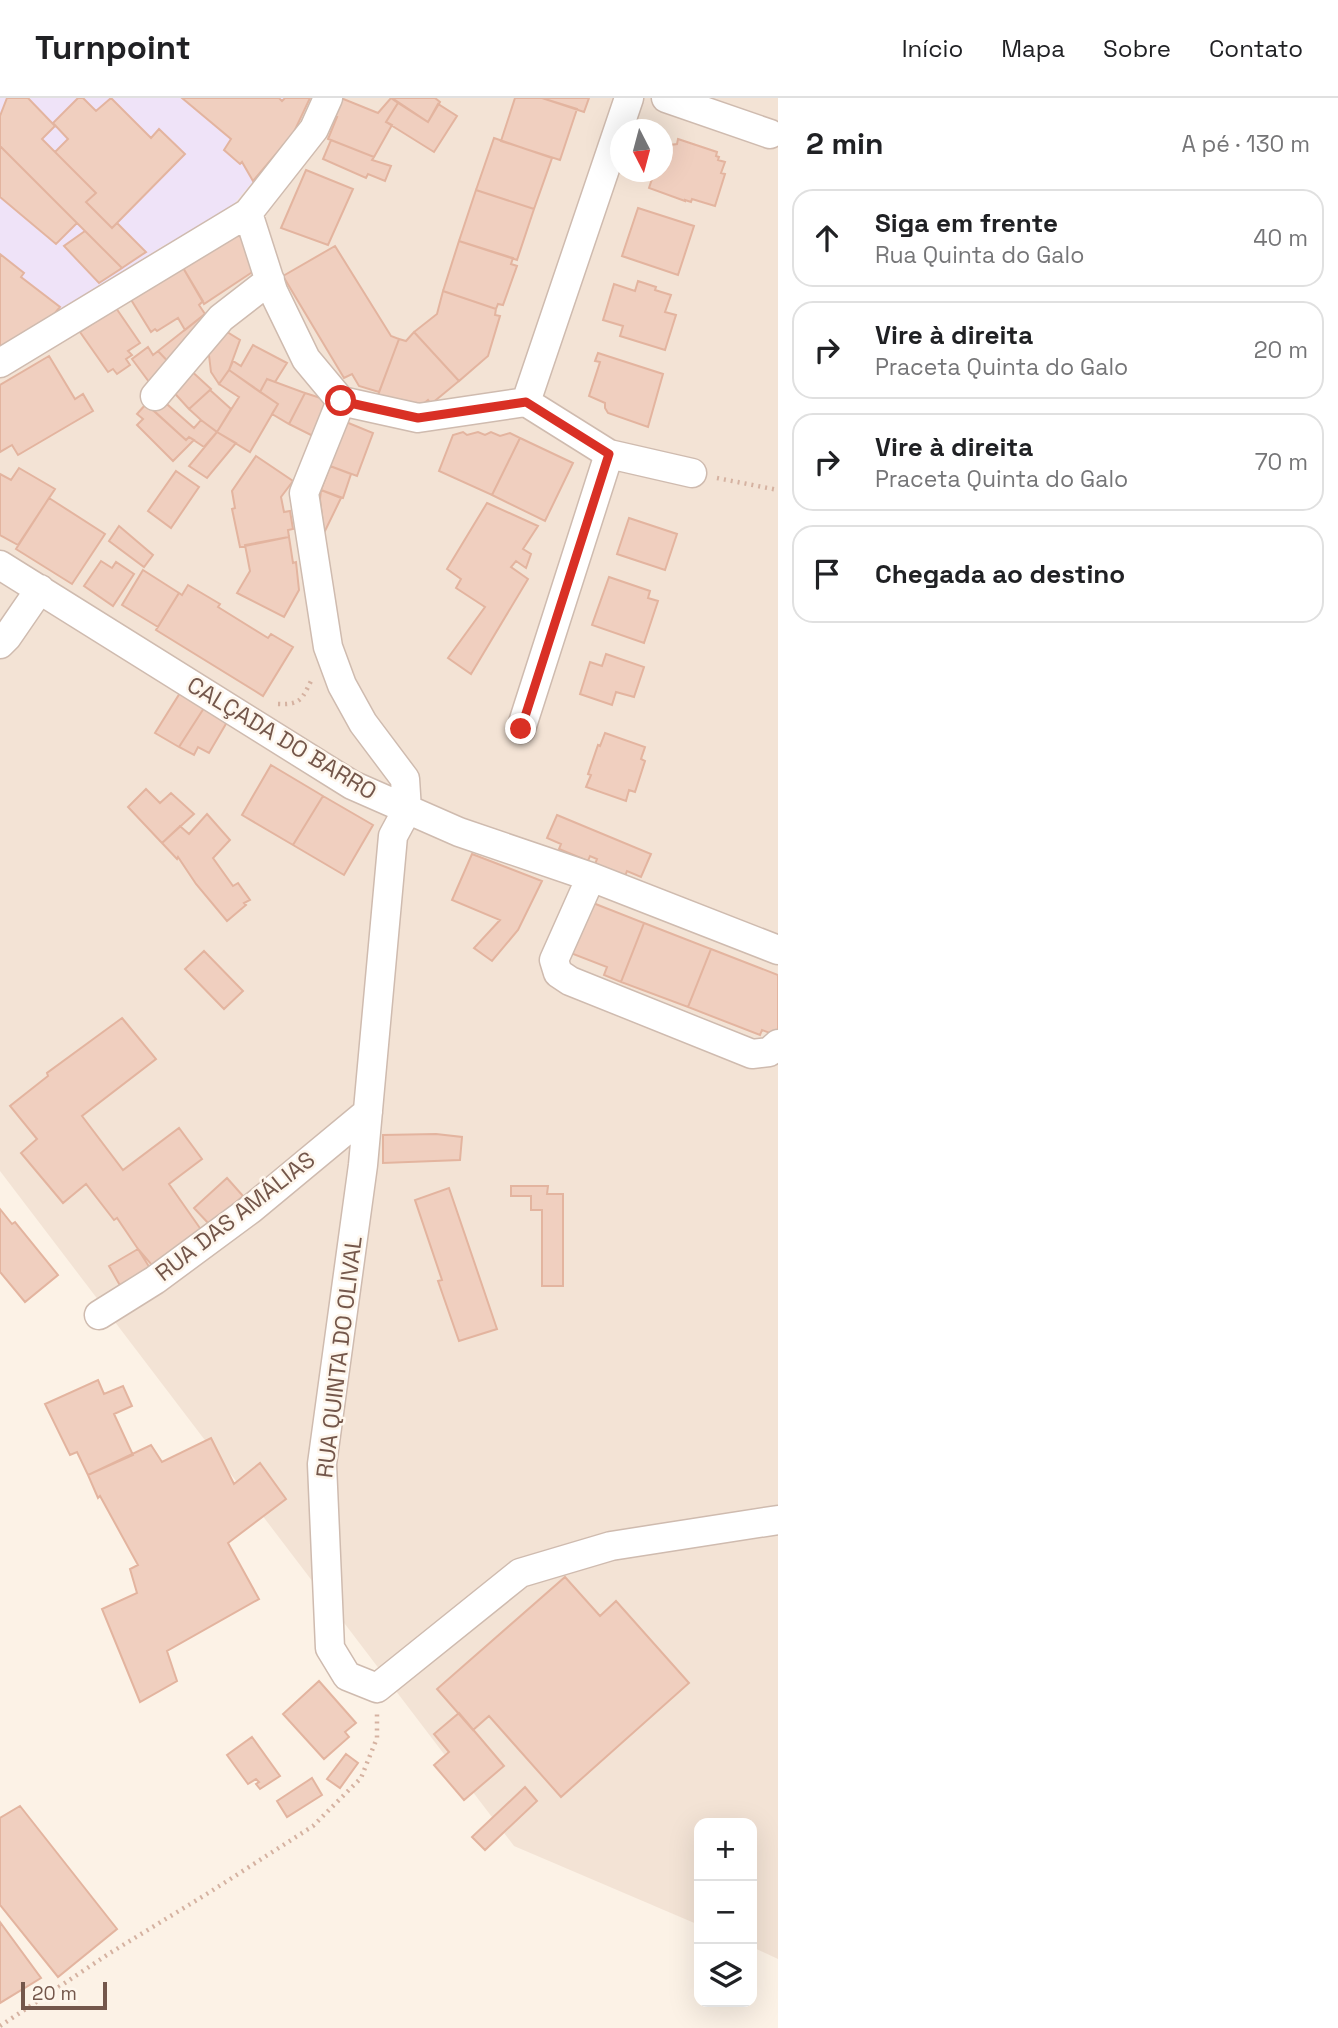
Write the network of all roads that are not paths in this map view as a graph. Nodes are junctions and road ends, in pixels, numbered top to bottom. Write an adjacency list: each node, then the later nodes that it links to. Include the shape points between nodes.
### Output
1 (328, 98): 5 (street, via 314,129)
2 (629, 98): 10 (street)
3 (666, 98): 4 (street)
4 (770, 134)
5 (248, 213): 6 (street); 7 (street)
6 (270, 280): 8 (street, via 221,318); 9 (street, via 306,359)
7 (0, 363)
8 (155, 396)
9 (341, 401): 10 (street, via 418,418); 17 (street, via 304,493 328,647 363,723 405,779)
10 (526, 402): 11 (street)
11 (609, 454): 12 (street); 16 (street)
12 (692, 473)
13 (0, 565): 14 (street, CALÇADA DO BARRO)
14 (40, 589): 15 (street); 17 (street, CALÇADA DO BARRO, via 352,785)
15 (0, 644)
16 (521, 729)
17 (407, 810): 18 (street, CALÇADA DO BARRO); 21 (street, RUA QUINTA DO OLIVAL, via 393,836)
18 (590, 877): 19 (street, CALÇADA DO BARRO); 20 (street, via 554,960 558,973 752,1054 769,1052)
19 (778, 950)
20 (778, 1044)
21 (368, 1112): 22 (street, RUA DAS AMÁLIAS, via 251,1209); 23 (street, RUA QUINTA DO OLIVAL, via 322,1464 330,1648 347,1676 377,1688 520,1573 611,1546)
22 (99, 1315)
23 (778, 1520)

